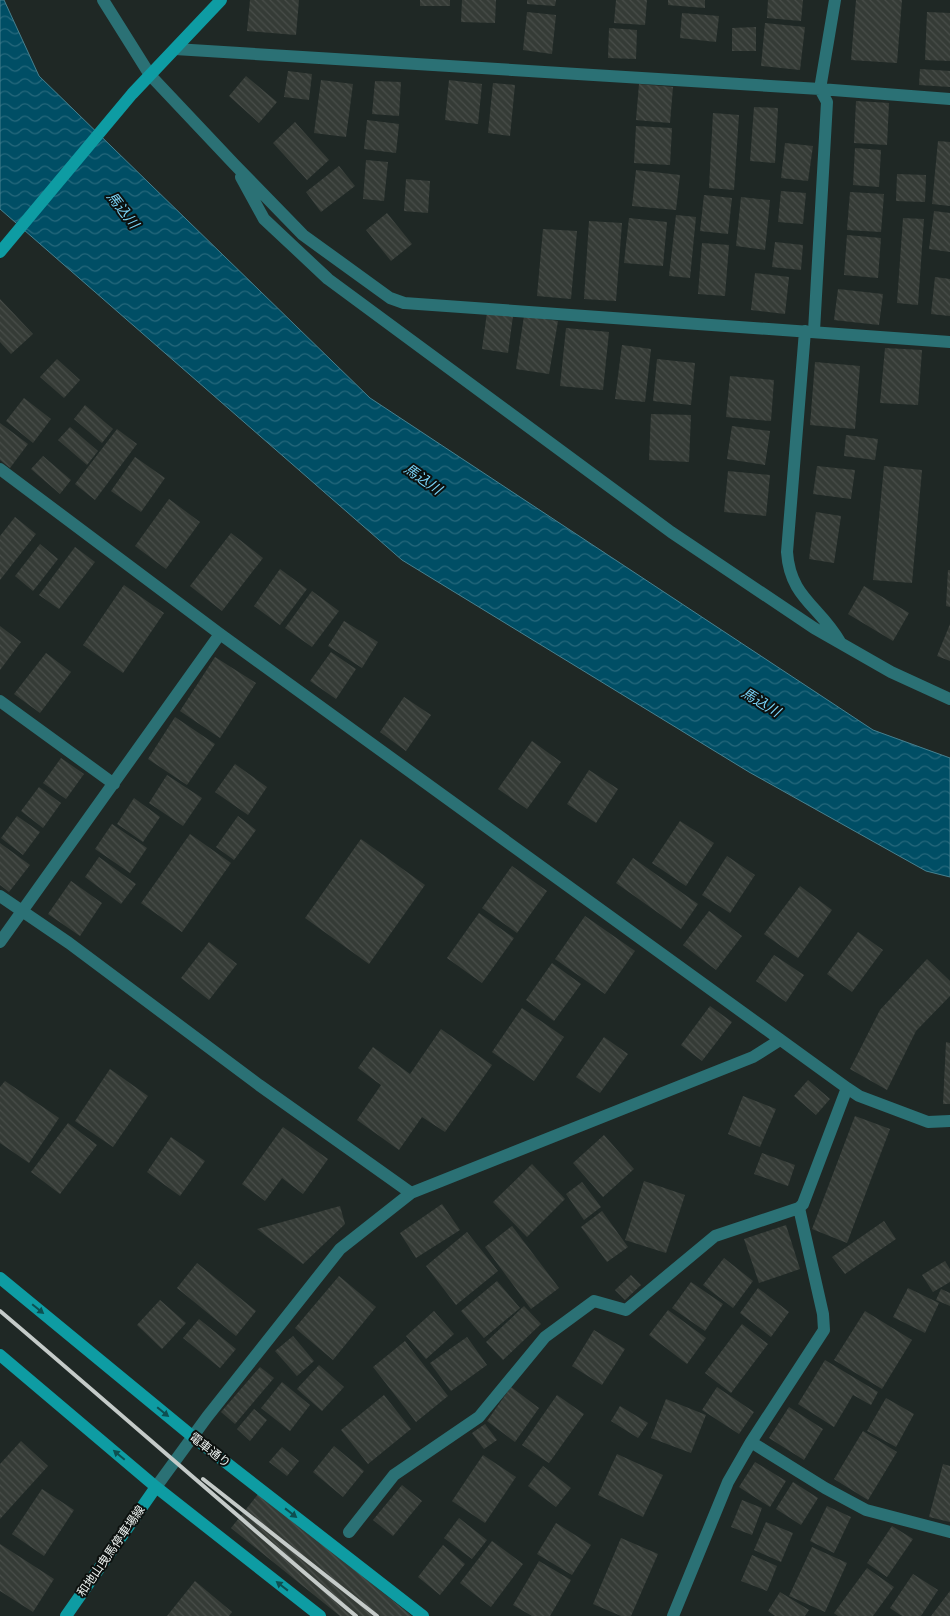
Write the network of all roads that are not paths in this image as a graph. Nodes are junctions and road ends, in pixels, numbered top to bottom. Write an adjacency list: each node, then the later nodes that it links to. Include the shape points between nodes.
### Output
1 (103, 0): 5 (street)
2 (221, 0): 4 (street)
3 (835, 0): 6 (street)
4 (175, 49): 5 (street); 6 (street)
5 (150, 75): 8 (street); 9 (street)
6 (820, 89): 7 (street); 10 (street, via 827,102)
7 (950, 99)
8 (234, 164): 10 (street, via 303,235 390,298 404,304); 14 (street, via 264,219 328,279 671,532)
9 (0, 252)
10 (810, 331): 11 (street); 14 (street, via 787,552 788,569 800,595 830,623)
11 (950, 342)
12 (0, 469): 13 (street)
13 (220, 634): 17 (street); 21 (street)
14 (841, 644): 15 (street)
15 (950, 699)
16 (0, 701): 17 (street)
17 (114, 784): 19 (street)
18 (0, 896): 19 (street)
19 (22, 913): 20 (street); 24 (street, via 69,943 259,1085)
20 (0, 942)
21 (780, 1040): 22 (street); 24 (street, via 753,1057)
22 (847, 1088): 23 (street, via 859,1096 928,1122); 25 (street, via 806,1200)
23 (950, 1121)
24 (412, 1193): 28 (street, via 340,1249)
25 (799, 1208): 29 (street, via 824,1330); 31 (street, via 715,1236 626,1310 601,1302 589,1303 538,1344 479,1417 394,1475)
26 (0, 1278): 28 (street, 電車通り, one-way to 28)
27 (0, 1355): 30 (street, one-way to 27)
28 (192, 1436): 30 (street); 35 (street, 電車通り, one-way to 35)
29 (751, 1442): 32 (street, via 866,1510); 36 (street, via 728,1482)
30 (156, 1487): 33 (street, 和地山曳馬停車場線); 34 (street, one-way to 30)
31 (349, 1532)
32 (950, 1532)
33 (66, 1616)
34 (320, 1616)
35 (423, 1616)
36 (673, 1616)

